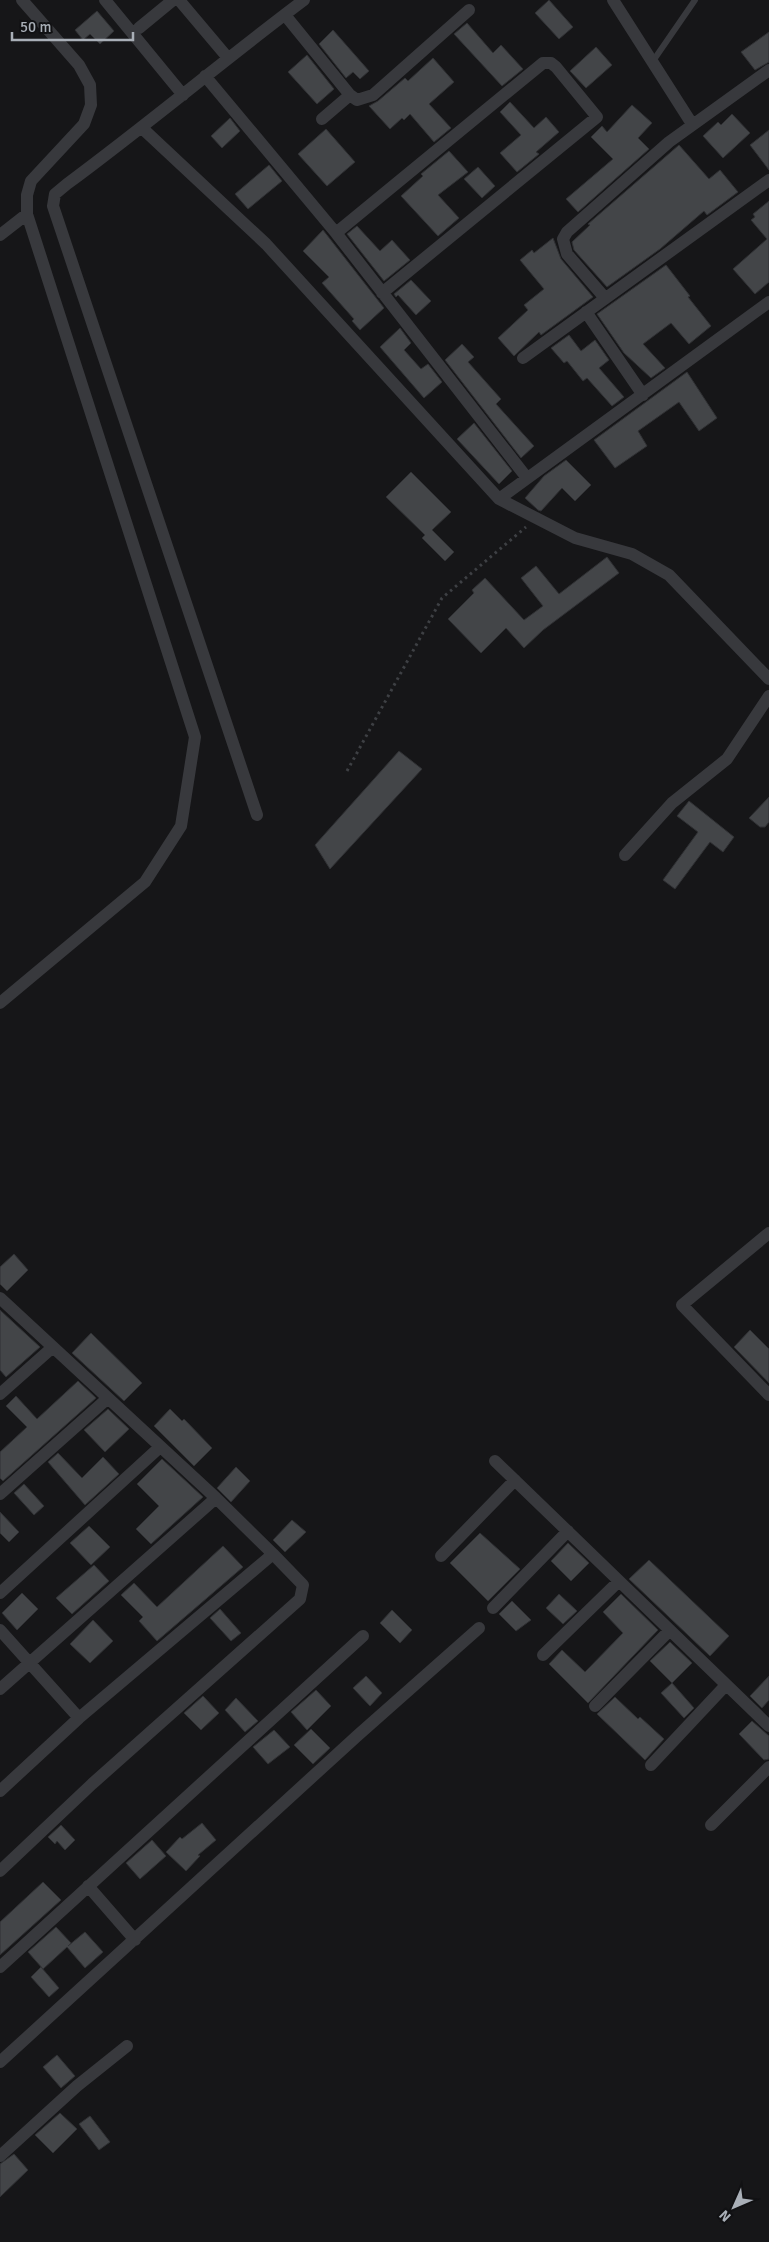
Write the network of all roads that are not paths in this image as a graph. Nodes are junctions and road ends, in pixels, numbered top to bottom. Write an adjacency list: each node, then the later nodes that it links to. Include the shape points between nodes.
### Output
1 (22, 0): 21 (street, via 78,65 90,85 90,105 84,124 31,181)
2 (105, 0): 15 (street)
3 (173, 0): 10 (street)
4 (180, 0): 11 (street)
5 (304, 0): 9 (street)
6 (613, 0): 12 (street)
7 (695, 0): 12 (lane)
8 (469, 10): 16 (street, via 373,95 358,100)
9 (285, 15): 11 (street); 16 (street)
10 (140, 28)
11 (228, 58): 14 (street)
12 (653, 62): 18 (street)
13 (769, 70): 18 (street)
14 (205, 76): 15 (street); 22 (street)
15 (183, 95): 19 (street)
16 (350, 95): 17 (street)
17 (322, 119)
18 (692, 124): 25 (street, via 567,232 563,239 568,254)
19 (142, 128): 31 (street, via 266,244); 34 (street, via 67,184 56,194 53,206)
20 (769, 180): 25 (street)
21 (27, 214): 23 (street); 36 (street, via 196,737 181,826 145,882)
22 (336, 233): 24 (street); 24 (street, via 543,63 556,67 597,117)
23 (0, 235)
24 (382, 293): 30 (street)
25 (605, 298): 27 (street)
26 (769, 302): 29 (street)
27 (586, 312): 28 (street); 29 (street)
28 (523, 358)
29 (643, 394): 30 (street)
30 (527, 478): 31 (street)
31 (499, 499): 32 (street, via 575,538 632,554 669,575)
32 (769, 679)
33 (769, 696): 35 (street, via 727,759 677,798)
34 (257, 815)
35 (626, 855)
36 (0, 1003)
37 (769, 1233): 41 (street, via 682,1305)
38 (0, 1298): 39 (street)
39 (53, 1347): 40 (street); 42 (street)
40 (0, 1394)
41 (769, 1395)
42 (108, 1398): 43 (street); 46 (street)
43 (160, 1447): 47 (street); 52 (street)
44 (495, 1461): 45 (street)
45 (515, 1480): 48 (street); 50 (street)
46 (0, 1494)
47 (216, 1498): 49 (street); 59 (street)
48 (568, 1531): 51 (street); 53 (street)
49 (273, 1554): 63 (street); 69 (street, via 303,1585 300,1599)
50 (441, 1556)
51 (619, 1581): 56 (street); 58 (street)
52 (0, 1593)
53 (493, 1608)
54 (479, 1628): 71 (street)
55 (0, 1630): 59 (street)
56 (670, 1630): 60 (street); 62 (street)
57 (363, 1636): 70 (street)
58 (543, 1655)
59 (30, 1663): 61 (street); 63 (street)
60 (726, 1685): 64 (street); 65 (street)
61 (0, 1689)
62 (595, 1706)
63 (79, 1718): 67 (street)
64 (769, 1726)
65 (651, 1765)
66 (769, 1766): 68 (street)
67 (0, 1791)
68 (711, 1825)
69 (0, 1870)
70 (88, 1886): 71 (street); 72 (street)
71 (135, 1940): 74 (street)
72 (0, 1967)
73 (127, 2046): 75 (street)
74 (0, 2062)
75 (0, 2156)

